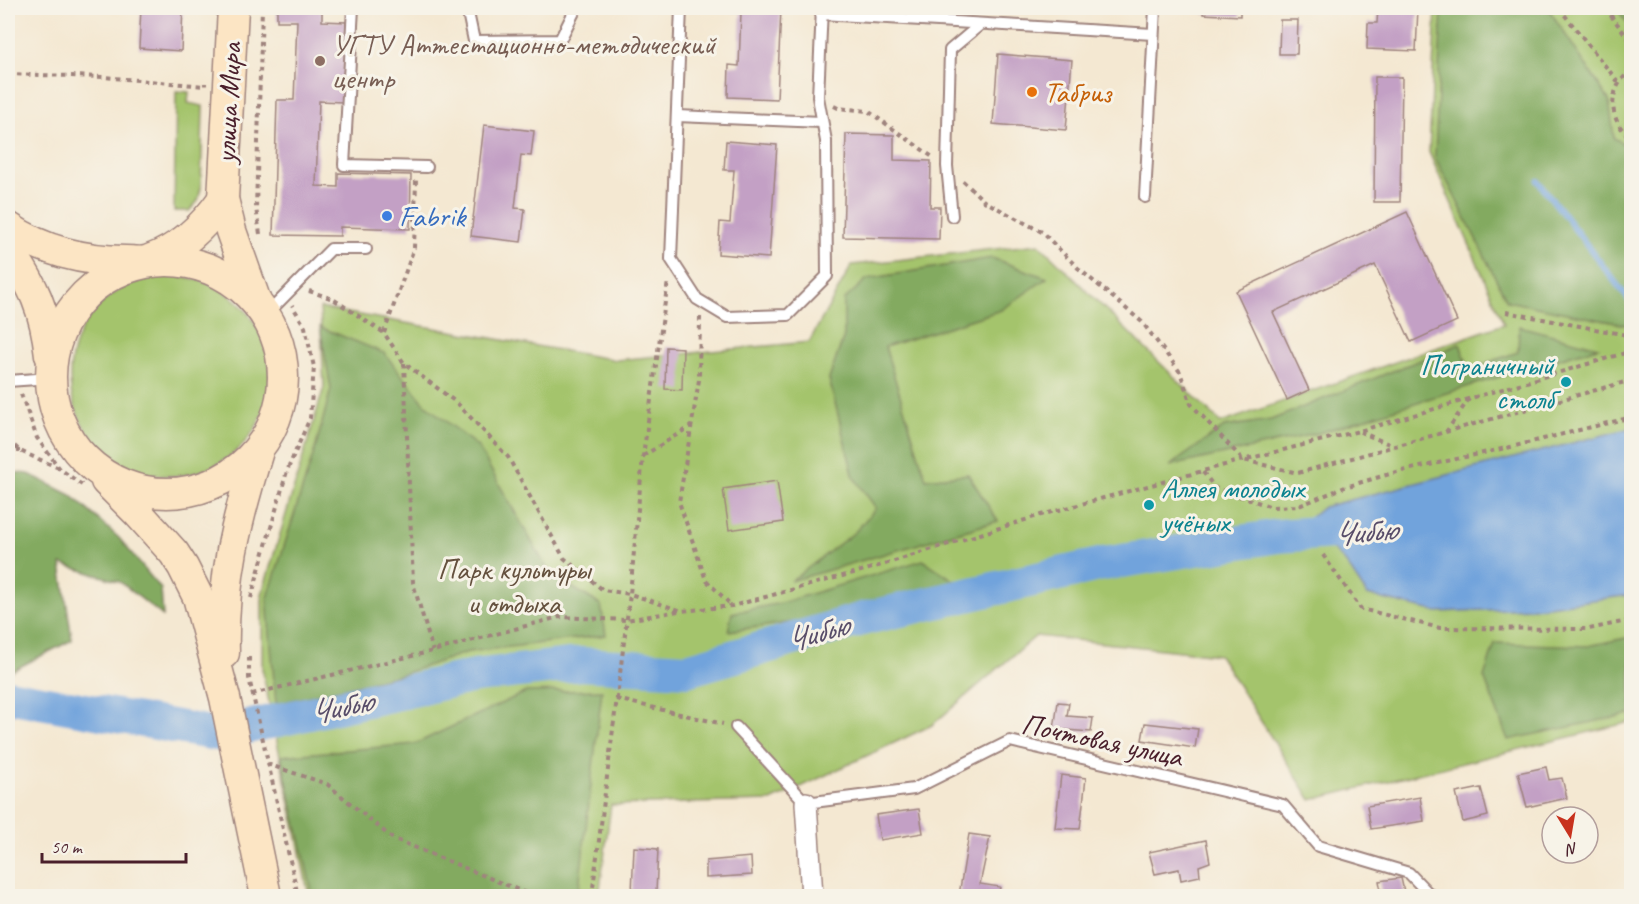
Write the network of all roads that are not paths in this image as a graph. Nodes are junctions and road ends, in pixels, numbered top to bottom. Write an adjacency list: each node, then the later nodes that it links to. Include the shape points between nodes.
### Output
1 (232, 8): 14 (main road, улица Мира)
2 (353, 8): 12 (lane, via 344,165)
3 (467, 8): 4 (lane, via 474,41 485,41 560,40)
4 (576, 8)
5 (681, 8): 10 (lane)
6 (1155, 8): 9 (lane)
7 (821, 11): 8 (lane); 11 (lane, via 818,97)
8 (981, 24): 9 (lane); 15 (lane, via 950,50 947,166)
9 (1154, 34): 13 (lane)
10 (676, 116): 11 (lane); 11 (lane, via 670,259 697,299 727,318 788,315 827,276 826,141)
11 (822, 122)
12 (422, 167)
13 (1145, 197)
14 (223, 199): 19 (main road, улица Мира, via 189,237); 20 (main road, улица Мира)
15 (952, 216)
16 (8, 227): 19 (main road, via 76,256 99,261)
17 (8, 248): 21 (main road, via 38,299)
18 (366, 249): 20 (lane, via 331,249 290,290)
19 (147, 261): 20 (main road, via 187,261 225,275); 21 (main road, via 112,273 82,296 61,326)
20 (260, 308): 23 (main road, улица Мира, via 277,336 284,376 277,416)
21 (51, 370): 22 (lane); 24 (main road, via 51,398)
22 (8, 381)
23 (258, 451): 24 (main road, via 227,477 189,492 152,493); 25 (main road, via 238,513 227,574 223,637)
24 (73, 465): 25 (main road, via 156,533 183,567)
25 (238, 696): 28 (main road, via 239,773)
26 (736, 728): 27 (lane)
27 (806, 802): 29 (street); 30 (lane, Почтовая улица, via 914,789 1010,741 1282,805 1318,846 1409,873)
28 (266, 897)
29 (812, 897)
30 (1431, 897)

